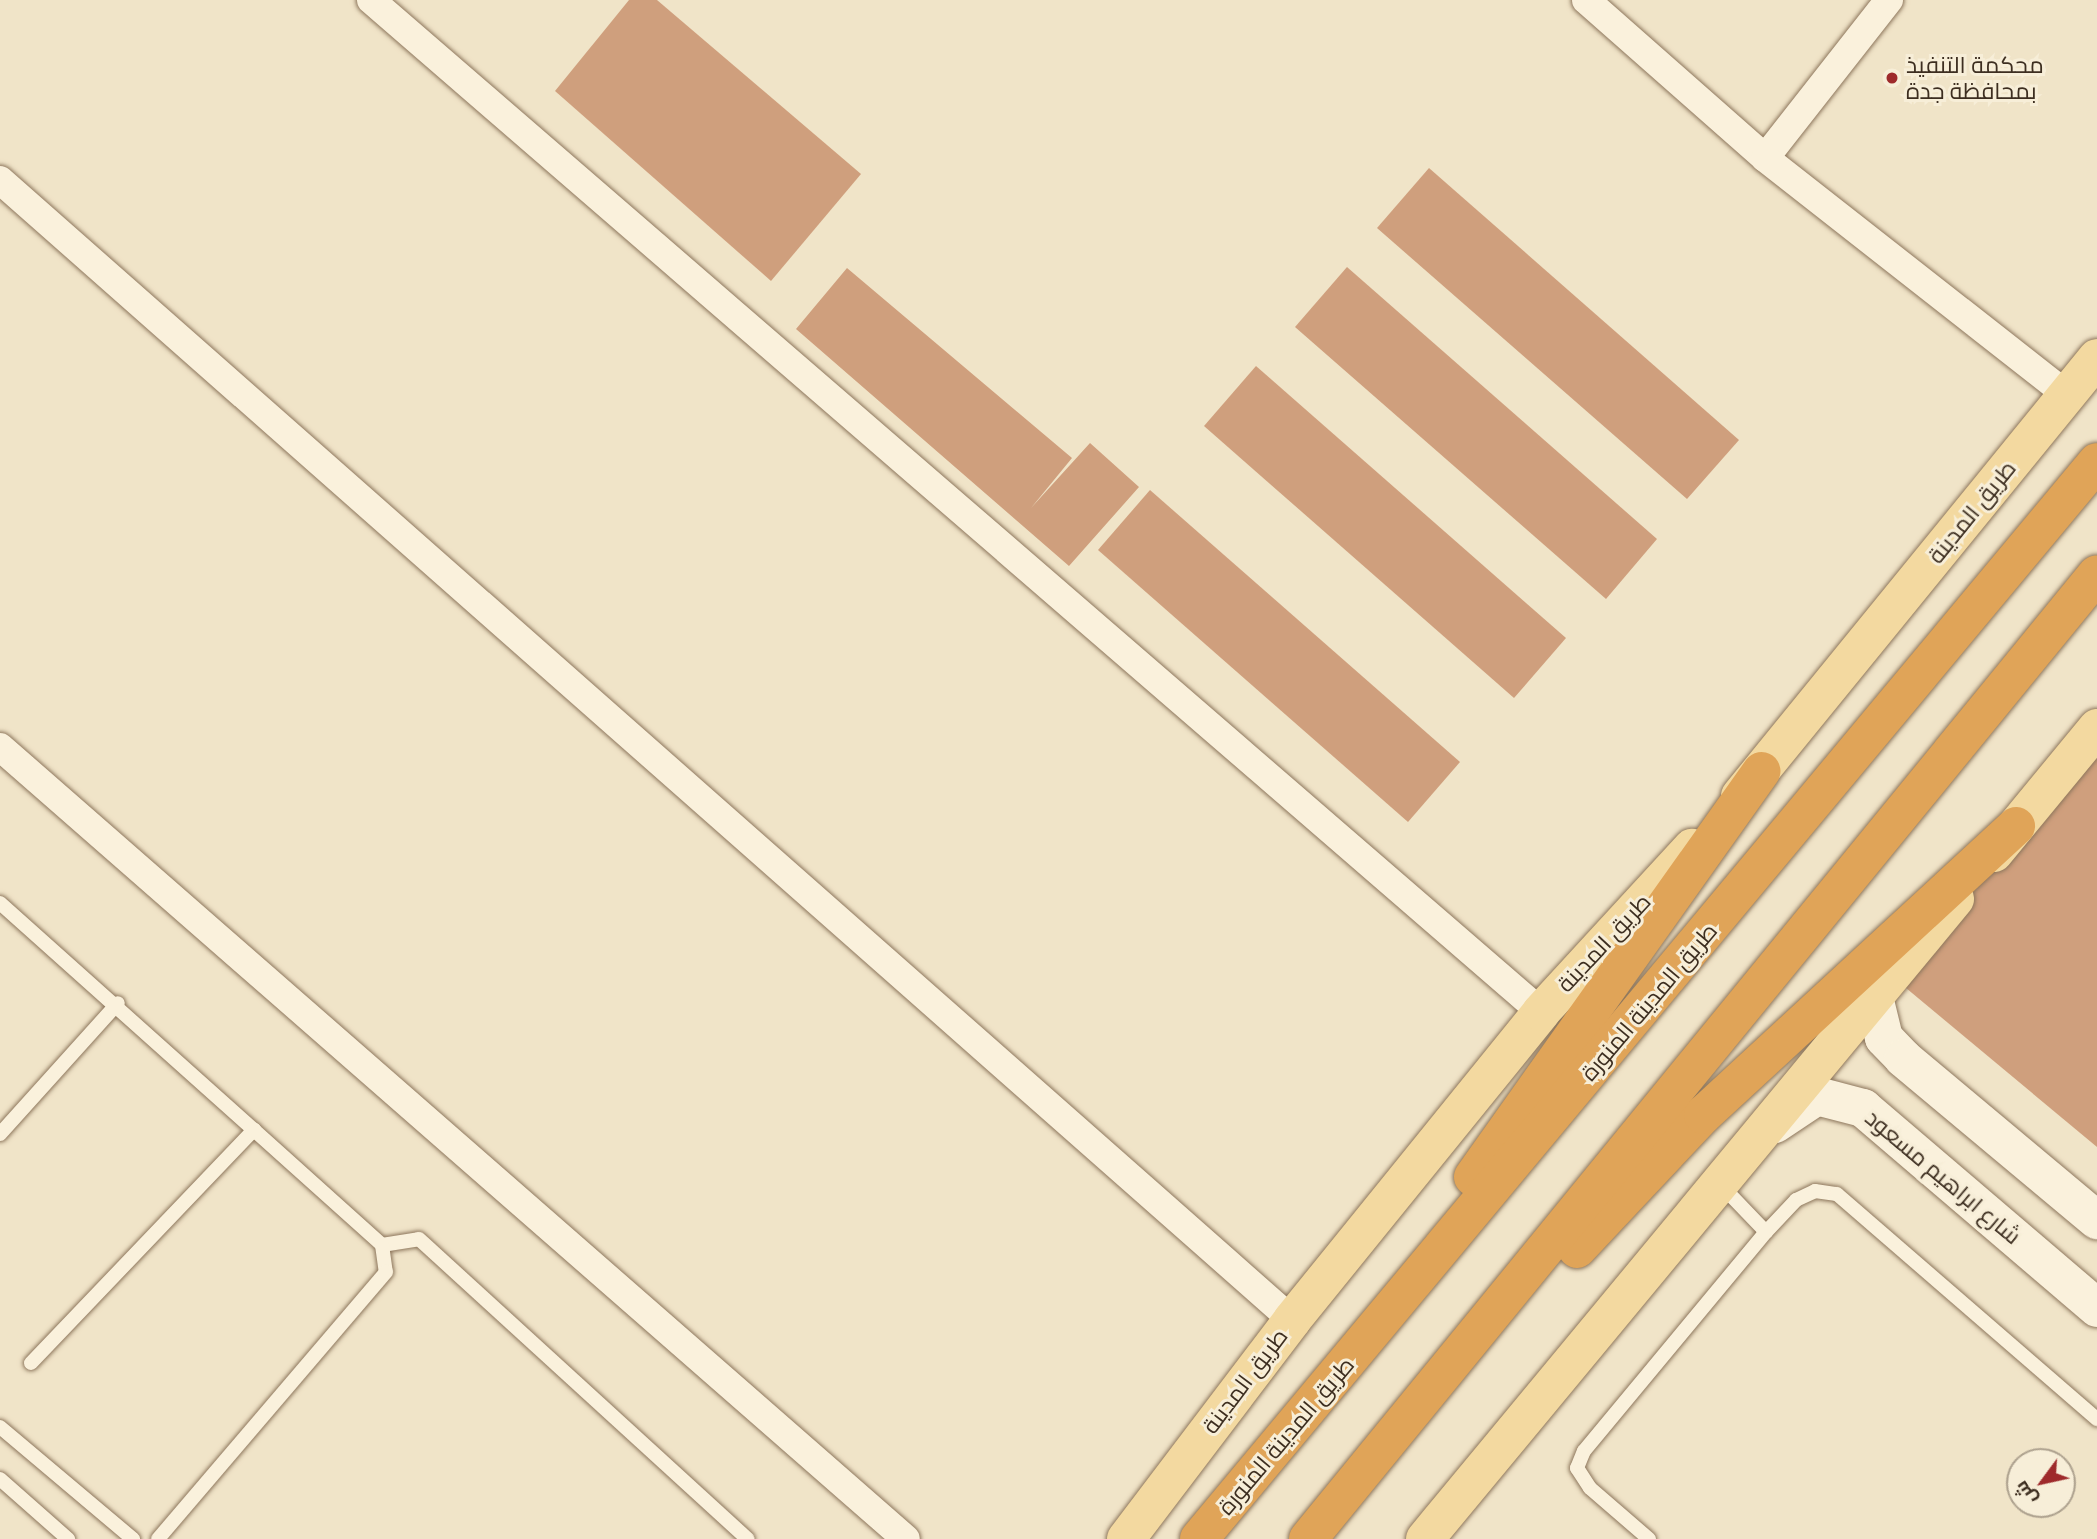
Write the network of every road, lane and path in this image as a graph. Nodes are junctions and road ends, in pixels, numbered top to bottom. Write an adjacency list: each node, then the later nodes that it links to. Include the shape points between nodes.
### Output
1 (371, 0): 17 (street)
2 (1586, 0): 4 (street)
3 (1889, 0): 4 (street)
4 (1765, 158): 7 (street)
5 (0, 180): 26 (street)
6 (2097, 358): 7 (main road, طريق المدينة)
7 (2067, 395): 12 (main road, طريق المدينة)
8 (2097, 462): 29 (highway, طريق المدينة المنورة)
9 (2097, 574): 32 (highway)
10 (2097, 728): 13 (main road)
11 (0, 747): 37 (street)
12 (1762, 771): 17 (main road, طريق المدينة); 29 (highway)
13 (2016, 827): 15 (main road); 32 (highway, via 1703,1115)
14 (0, 903): 16 (lane)
15 (1874, 997): 18 (main road); 22 (main road, via 1884,1038 1903,1058)
16 (118, 1003): 19 (lane); 20 (lane)
17 (1541, 1012): 26 (main road, طريق المدينة)
18 (1775, 1124): 21 (main road); 25 (main road, شارع ابراهيم مسعود, via 1817,1096 1863,1108)
19 (254, 1130): 24 (lane); 27 (lane)
20 (0, 1134)
21 (1720, 1184): 23 (lane); 41 (main road)
22 (2097, 1220)
23 (1766, 1232): 28 (lane, via 1796,1200 1815,1191 1837,1194); 42 (lane, via 1584,1451 1577,1468 1590,1488)
24 (382, 1245): 35 (lane, via 386,1272); 36 (lane, via 419,1238)
25 (2097, 1308)
26 (1292, 1320): 38 (main road, طريق المدينة)
27 (31, 1363)
28 (2097, 1419)
29 (1300, 1420): 39 (highway, طريق المدينة المنورة)
30 (2, 1432): 34 (lane)
31 (0, 1479): 33 (lane)
32 (1355, 1485): 40 (highway)
33 (68, 1539)
34 (133, 1539)
35 (158, 1539)
36 (747, 1539)
37 (906, 1539)
38 (1126, 1539)
39 (1199, 1539)
40 (1308, 1539)
41 (1426, 1539)
42 (1649, 1539)

